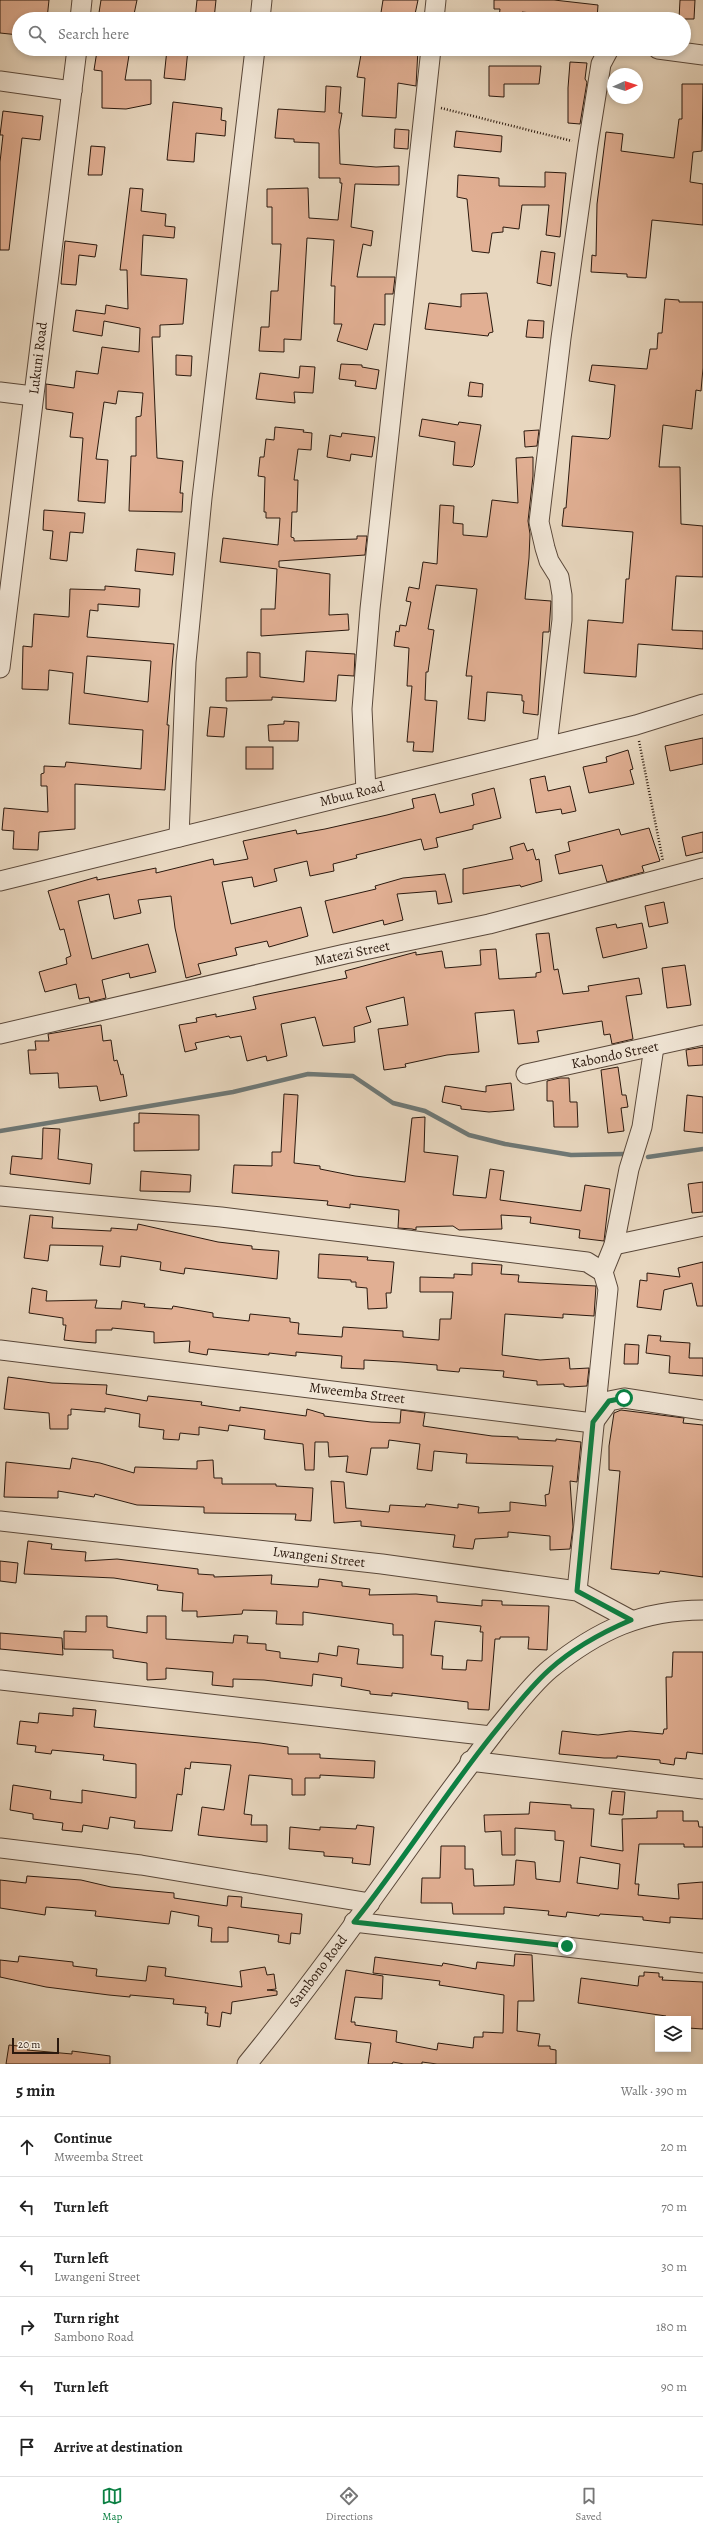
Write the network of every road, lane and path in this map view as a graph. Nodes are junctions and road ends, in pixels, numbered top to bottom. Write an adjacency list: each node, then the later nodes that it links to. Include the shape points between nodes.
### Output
1 (82, 0): 4 (street)
2 (262, 0): 5 (street)
3 (436, 0): 6 (street)
4 (81, 12)
5 (261, 12)
6 (435, 12)
7 (691, 53): 8 (street)
8 (703, 55)
9 (76, 56): 14 (street, Lukuni Road)
10 (254, 56): 25 (street, via 202,498 186,662)
11 (430, 56): 15 (street)
12 (605, 56): 16 (street, via 601,64)
13 (0, 81): 14 (street)
14 (72, 91): 18 (street, Lukuni Road)
15 (426, 104): 16 (path); 24 (street, via 369,616 362,710)
16 (588, 145): 23 (street, via 539,522 549,561 559,577 562,594 562,620)
17 (0, 392): 18 (street)
18 (33, 396): 19 (street, Lukuni Road)
19 (6, 560): 20 (street, Lukuni Road)
20 (0, 668)
21 (703, 704): 22 (street, Mbuu Road)
22 (636, 724): 23 (street, Mbuu Road); 27 (path)
23 (547, 745): 24 (street, Mbuu Road)
24 (366, 791): 25 (street, Mbuu Road)
25 (179, 837): 28 (street, Mbuu Road)
26 (703, 868): 27 (street, Matezi Street)
27 (666, 877): 29 (street, Matezi Street, via 489,924 345,954)
28 (0, 881)
29 (0, 1034)
30 (703, 1035): 31 (street, Kabondo Street)
31 (654, 1047): 32 (street, Kabondo Street); 35 (street, via 642,1127 629,1169)
32 (526, 1074)
33 (0, 1196): 36 (street, via 221,1217 556,1258 587,1262)
34 (703, 1226): 35 (street)
35 (614, 1245): 36 (street)
36 (603, 1272): 39 (street, via 608,1289)
37 (0, 1350): 39 (street, Mweemba Street)
38 (703, 1410): 39 (street, via 624,1398 609,1401)
39 (593, 1422): 41 (street)
40 (0, 1521): 41 (street, Lwangeni Street, via 382,1564)
41 (577, 1591): 43 (street, Lwangeni Street)
42 (703, 1610): 43 (street, Sambono Road, via 677,1611)
43 (631, 1620): 45 (street, Sambono Road, via 610,1628 549,1670 519,1701)
44 (0, 1680): 45 (street)
45 (491, 1736): 46 (street, Sambono Road)
46 (470, 1762): 47 (street); 49 (street, Sambono Road)
47 (703, 1789)
48 (0, 1848): 49 (street, via 141,1865)
49 (370, 1902): 50 (street, Sambono Road)
50 (354, 1922): 51 (street); 52 (street, Sambono Road)
51 (703, 1963)
52 (247, 2064)

